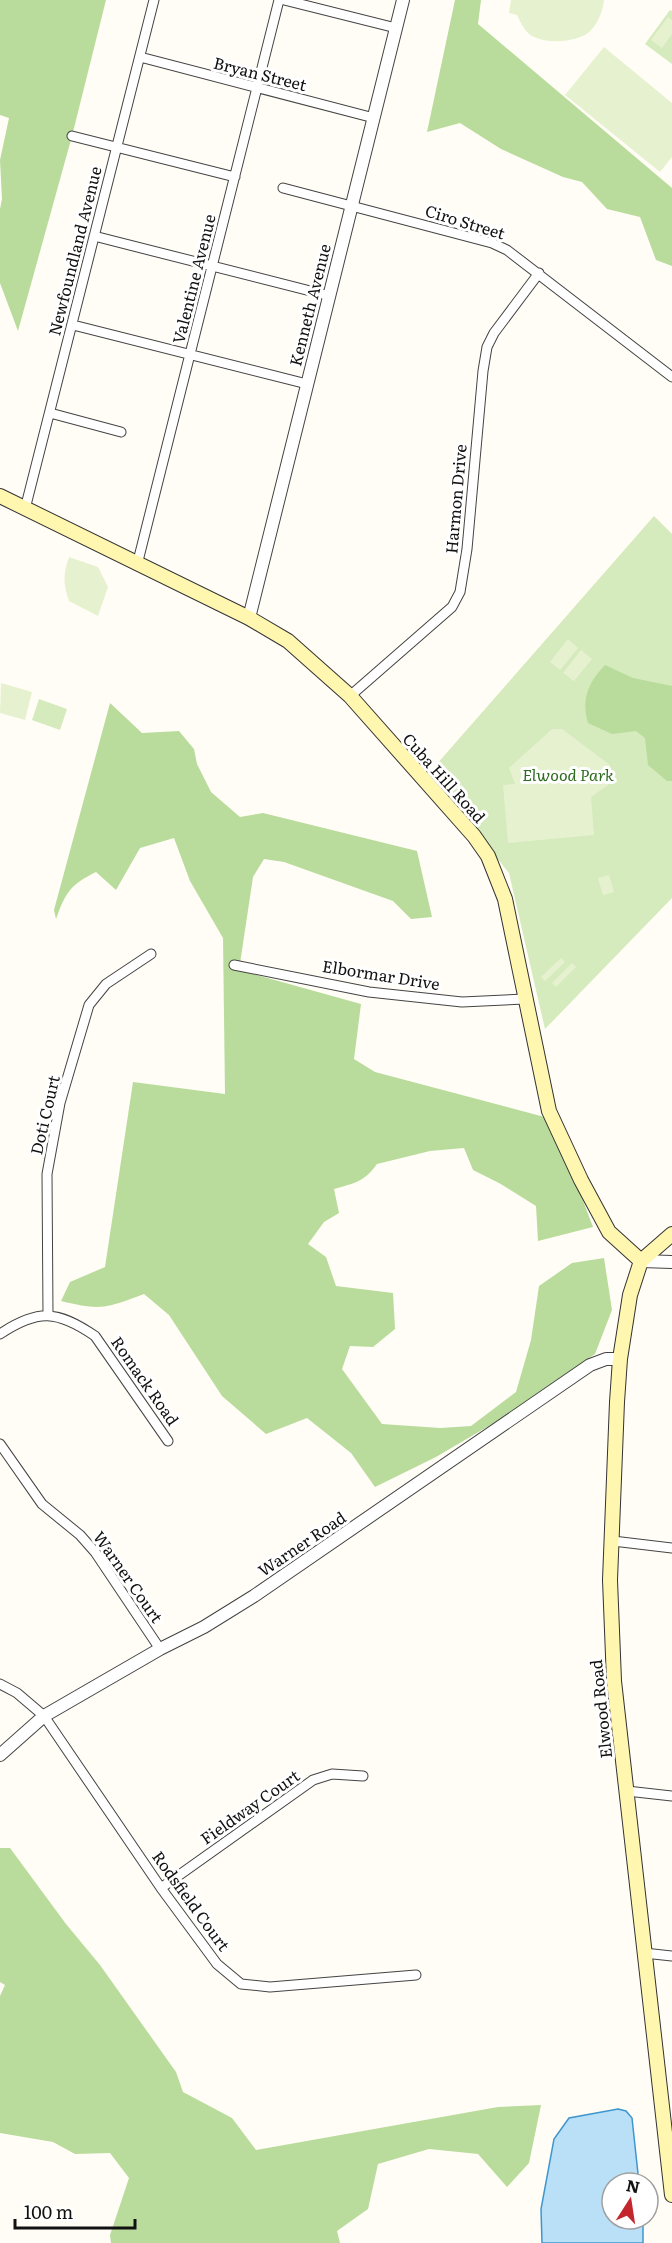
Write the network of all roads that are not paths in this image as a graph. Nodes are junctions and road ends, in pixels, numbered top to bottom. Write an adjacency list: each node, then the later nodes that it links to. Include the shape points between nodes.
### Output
1 (154, 0): 6 (street, Newfoundland Avenue)
2 (279, 0): 7 (street, Valentine Avenue)
3 (284, 0): 5 (street)
4 (403, 0): 5 (street, Kenneth Avenue)
5 (396, 28): 8 (street, Kenneth Avenue)
6 (140, 57): 7 (street, Bryan Street); 10 (street, Newfoundland Avenue)
7 (256, 88): 8 (street, Bryan Street); 11 (street, Valentine Avenue)
8 (374, 118): 13 (street, Kenneth Avenue)
9 (72, 136): 10 (street)
10 (117, 148): 11 (street); 14 (street, Newfoundland Avenue)
11 (235, 177): 15 (street, Valentine Avenue)
12 (283, 188): 13 (street, Ciro Street)
13 (352, 206): 16 (street, Ciro Street, via 492,243); 17 (street, Kenneth Avenue)
14 (94, 236): 15 (street); 18 (street, Newfoundland Avenue)
15 (213, 267): 17 (street); 19 (street, Valentine Avenue)
16 (539, 273): 20 (street, Ciro Street); 28 (street, Harmon Drive, via 487,347 460,592 452,607)
17 (330, 296): 21 (street, Kenneth Avenue)
18 (72, 325): 19 (street); 22 (street, Newfoundland Avenue)
19 (190, 354): 21 (street); 26 (street, Valentine Avenue)
20 (672, 378)
21 (307, 384): 27 (street, Kenneth Avenue)
22 (50, 413): 23 (street); 25 (street, Newfoundland Avenue)
23 (121, 432)
24 (0, 496): 25 (main road, Cuba Hill Road)
25 (25, 508): 26 (main road, Cuba Hill Road)
26 (137, 565): 27 (main road, Cuba Hill Road)
27 (249, 618): 28 (main road, Cuba Hill Road, via 288,640)
28 (350, 696): 31 (main road, Cuba Hill Road, via 488,856 505,899)
29 (151, 954): 35 (street, Doti Court, via 106,984 89,1005 60,1103 47,1174)
30 (234, 965): 31 (street, Elbormar Drive, via 369,992 462,1002)
31 (525, 999): 33 (main road, Cuba Hill Road, via 549,1111 609,1232)
32 (672, 1234): 33 (main road)
33 (641, 1261): 34 (street); 37 (main road, Elwood Road, via 630,1295)
34 (672, 1263)
35 (48, 1314): 36 (street, via 23,1320); 38 (street, Romack Road, via 94,1336)
36 (0, 1334)
37 (620, 1359): 40 (main road, Elwood Road); 42 (street, Warner Road, via 590,1365 254,1596)
38 (168, 1440)
39 (0, 1444): 42 (street, Warner Court, via 42,1504 95,1552)
40 (613, 1541): 41 (street); 47 (main road, Elwood Road, via 610,1625)
41 (672, 1548)
42 (160, 1649): 44 (street, Warner Road)
43 (0, 1684): 44 (street, Rodsfield Court)
44 (44, 1716): 45 (street, Warner Road); 49 (street, Rodsfield Court)
45 (0, 1755)
46 (363, 1776): 49 (street, Fieldway Court, via 332,1774 313,1780)
47 (627, 1791): 48 (street); 50 (main road, Elwood Road)
48 (672, 1796)
49 (162, 1887): 52 (street, Rodsfield Court, via 217,1964 241,1984 270,1987)
50 (644, 1953): 51 (street); 53 (main road, Elwood Road)
51 (672, 1956)
52 (416, 1975)
53 (671, 2171): 54 (main road, Elwood Road)
54 (672, 2195)

